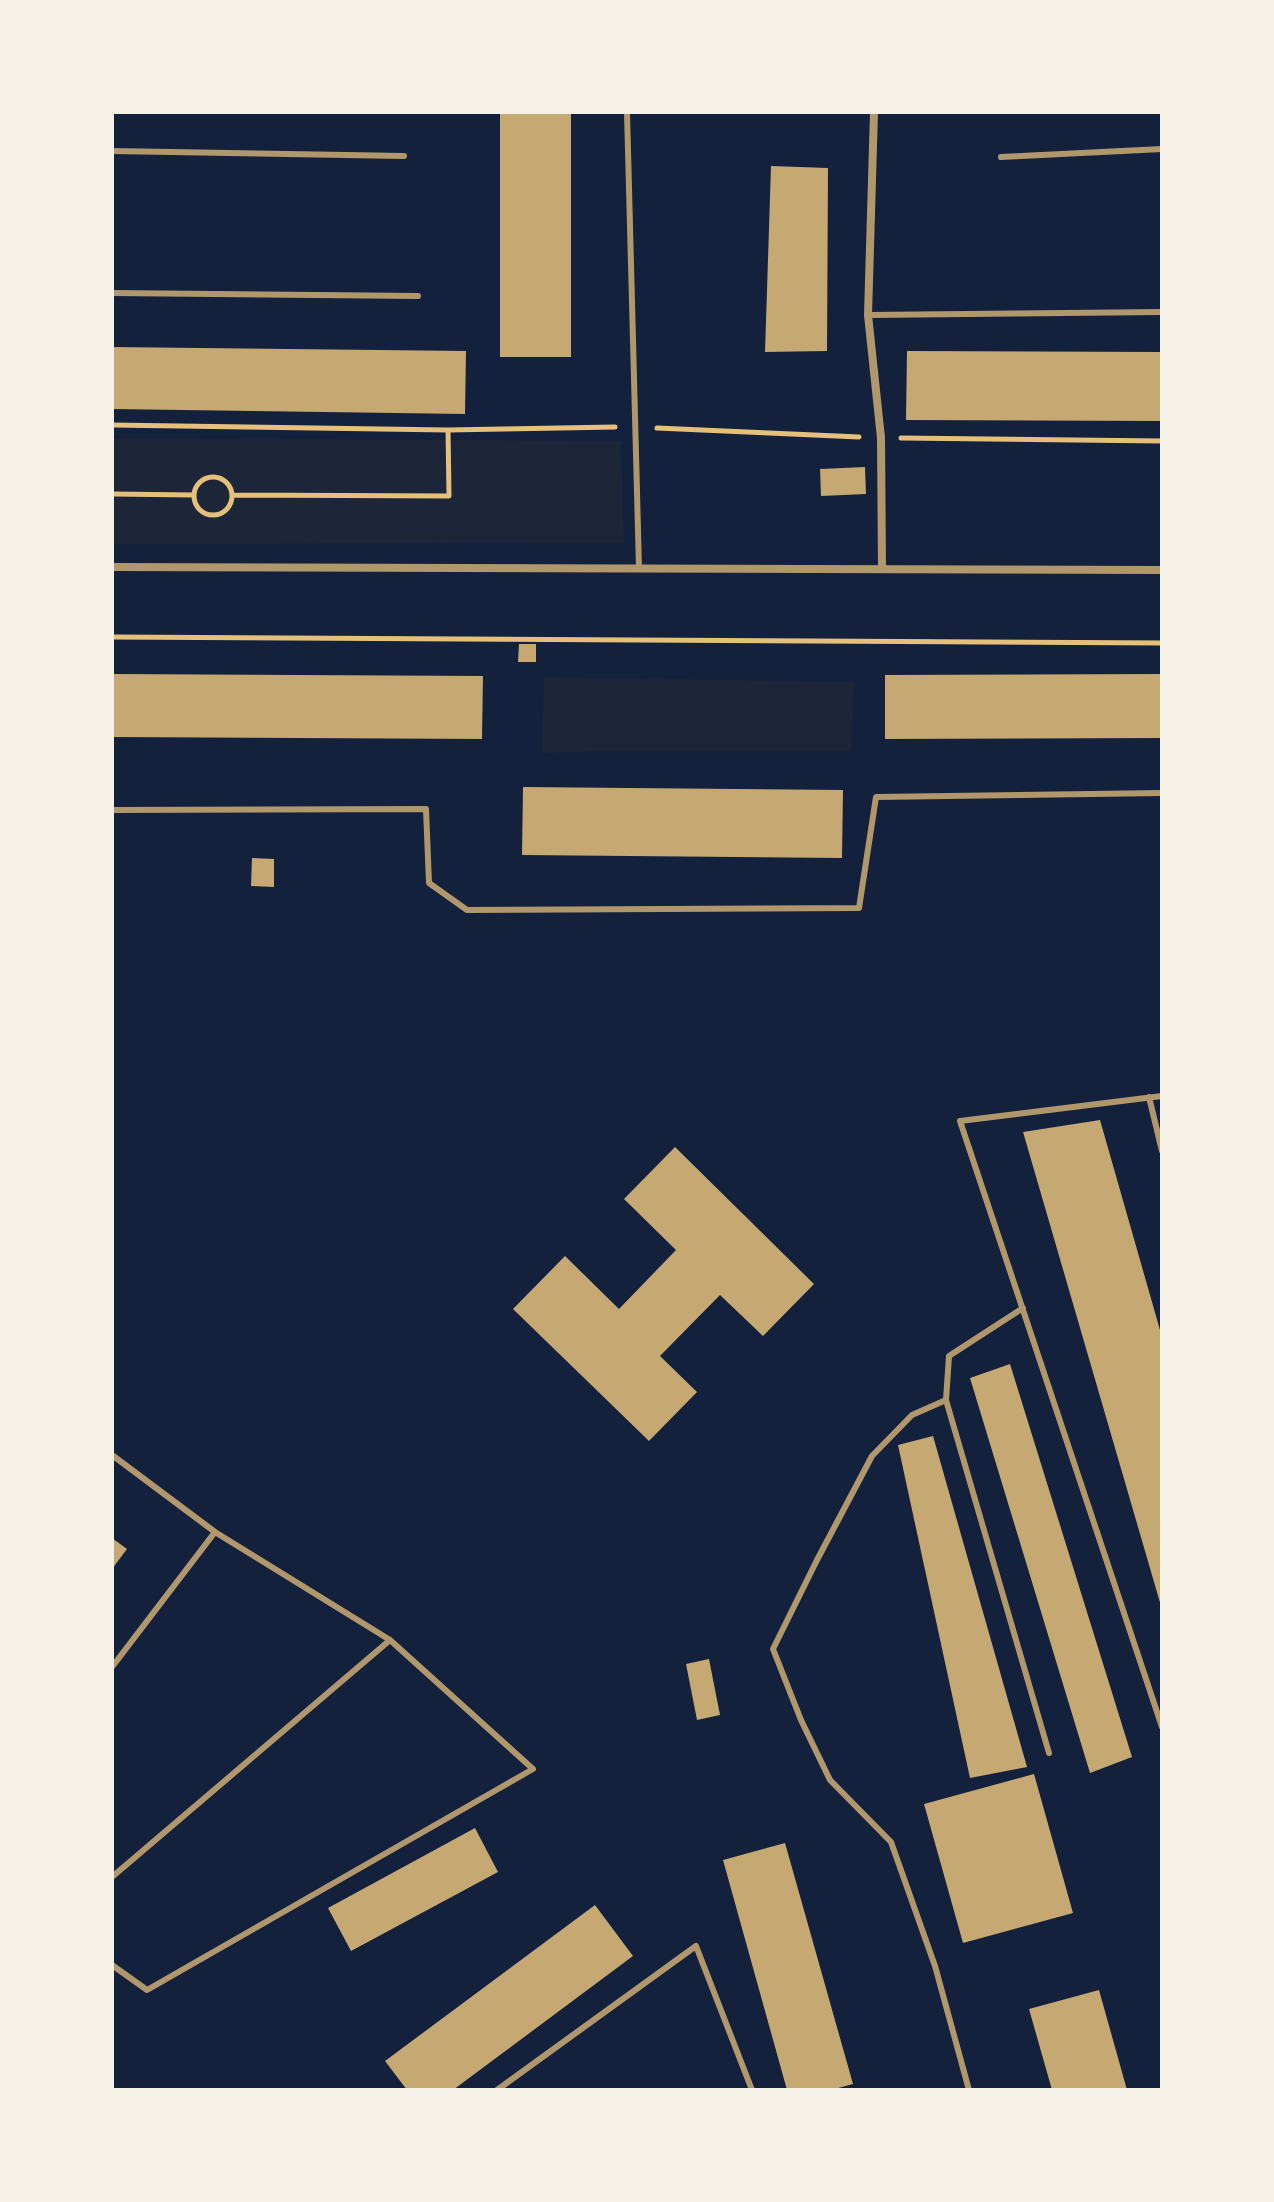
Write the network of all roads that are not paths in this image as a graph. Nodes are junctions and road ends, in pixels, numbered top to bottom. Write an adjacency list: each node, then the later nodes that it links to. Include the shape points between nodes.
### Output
1 (627, 112): 12 (lane)
2 (874, 112): 10 (street)
3 (1162, 149): 6 (lane)
4 (112, 151): 5 (lane)
5 (404, 156)
6 (1001, 157)
7 (112, 293): 8 (lane)
8 (418, 296)
9 (1162, 312): 10 (lane)
10 (868, 315): 13 (street, via 881,438)
11 (112, 567): 12 (street)
12 (639, 568): 13 (street)
13 (882, 569): 14 (street)
14 (1162, 570)
15 (1162, 793): 16 (lane, via 876,797 859,908 467,910 429,883 426,809)
16 (112, 810)
17 (1162, 1096): 18 (lane)
18 (1149, 1097): 19 (lane); 20 (lane, via 960,1121)
19 (1162, 1151)
20 (1023, 1308): 21 (lane, via 949,1356); 26 (lane)
21 (946, 1400): 27 (lane); 32 (lane, via 912,1415 872,1456 773,1649 830,1780 891,1842 935,1966)
22 (112, 1455): 23 (lane)
23 (215, 1532): 24 (lane); 25 (lane)
24 (390, 1640): 28 (lane); 29 (lane, via 533,1769 147,1990)
25 (112, 1667)
26 (1162, 1727)
27 (1049, 1753)
28 (112, 1877)
29 (112, 1965)
30 (497, 2090): 31 (lane, via 696,1946)
31 (752, 2090)
32 (969, 2090)

